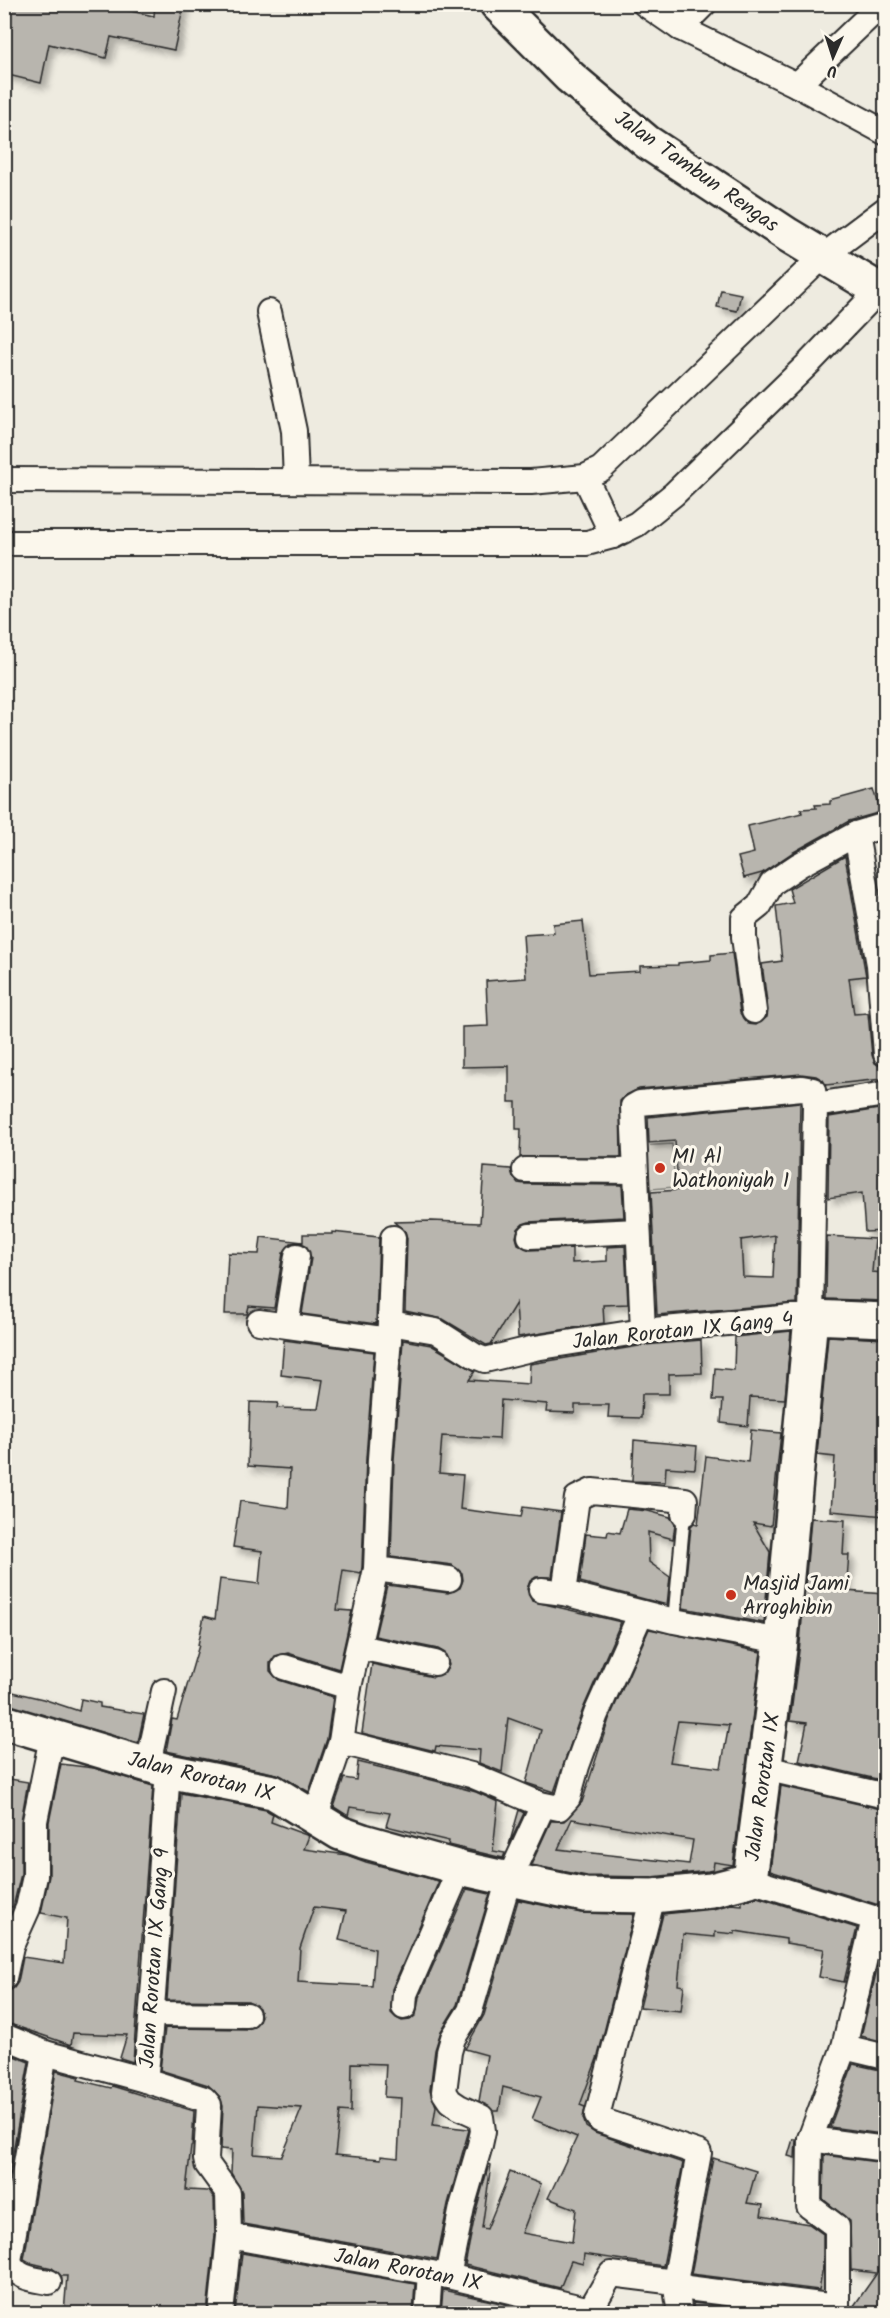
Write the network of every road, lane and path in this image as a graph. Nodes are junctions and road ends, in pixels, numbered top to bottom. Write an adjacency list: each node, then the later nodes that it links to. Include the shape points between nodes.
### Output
1 (497, 4): 9 (street, Jalan Tambun Rengas, via 570,77 647,142)
2 (645, 4): 5 (street)
3 (704, 4): 5 (street)
4 (882, 4): 6 (street)
5 (680, 28): 6 (street)
6 (797, 85): 7 (street)
7 (885, 133)
8 (885, 209): 9 (street)
9 (822, 256): 10 (street, Jalan Tambun Rengas); 12 (street, via 601,469)
10 (883, 290): 15 (street, via 674,494)
11 (269, 312): 14 (street, via 294,431)
12 (585, 477): 14 (street, via 531,482); 15 (street)
13 (4, 480): 14 (street)
14 (296, 481)
15 (614, 536): 16 (street, via 587,543)
16 (4, 543)
17 (885, 825): 18 (street)
18 (856, 834): 19 (street); 20 (street, via 772,883 759,906 744,918)
19 (882, 965): 21 (street)
20 (754, 1011)
21 (885, 1054)
22 (885, 1092): 23 (street)
23 (815, 1105): 25 (street, via 809,1088 640,1103 632,1110); 30 (street, Jalan Rorotan IX Gang 4)
24 (525, 1170): 25 (street)
25 (635, 1171): 26 (street)
26 (638, 1232): 27 (street); 35 (street)
27 (531, 1236)
28 (393, 1238): 34 (street)
29 (297, 1256): 33 (street)
30 (811, 1317): 31 (street); 35 (street, Jalan Rorotan IX Gang 4); 41 (street, Jalan Rorotan IX)
31 (885, 1320)
32 (259, 1322): 33 (street, Jalan Rorotan IX Gang 4)
33 (286, 1325): 34 (street, Jalan Rorotan IX Gang 4)
34 (389, 1331): 35 (street, Jalan Rorotan IX Gang 4, via 436,1331 485,1360); 37 (street)
35 (643, 1331)
36 (684, 1514): 39 (street, via 685,1500 592,1491 577,1498 552,1591); 40 (lane)
37 (376, 1569): 38 (street); 42 (street)
38 (449, 1579)
39 (640, 1613): 40 (street); 53 (street, via 596,1714 568,1798 559,1808)
40 (674, 1622): 41 (street)
41 (781, 1641): 51 (street, Jalan Rorotan IX)
42 (359, 1647): 43 (street); 45 (street)
43 (435, 1663)
44 (284, 1667): 45 (street)
45 (349, 1687): 49 (street)
46 (164, 1691): 50 (street, Jalan Rorotan IX Gang 9)
47 (4, 1722): 48 (street, Jalan Rorotan IX)
48 (52, 1737): 50 (street, Jalan Rorotan IX); 60 (street, via 35,1821 35,1876 28,1908)
49 (341, 1742): 53 (street, via 471,1775); 54 (street)
50 (158, 1768): 54 (street, Jalan Rorotan IX, via 273,1791); 63 (street, Jalan Rorotan IX Gang 9)
51 (765, 1768): 52 (street); 57 (street, Jalan Rorotan IX)
52 (885, 1796)
53 (540, 1804): 56 (street)
54 (315, 1818): 55 (street, Jalan Rorotan IX, via 363,1841)
55 (460, 1868): 56 (street, Jalan Rorotan IX); 62 (street, via 405,1994)
56 (509, 1879): 58 (street, Jalan Rorotan IX, via 585,1895); 73 (street, via 470,2011 449,2052 444,2092 450,2101 481,2117 483,2131)
57 (750, 1880): 58 (street, Jalan Rorotan IX, via 711,1890); 59 (street)
58 (653, 1896): 75 (street, via 596,2114 600,2120 699,2153)
59 (880, 1920): 66 (street)
60 (8, 1945): 61 (street)
61 (4, 1978)
62 (404, 2007)
63 (153, 2014): 64 (street); 69 (street, Jalan Rorotan IX Gang 9)
64 (247, 2015)
65 (4, 2036): 67 (street)
66 (844, 2047): 68 (street); 70 (street)
67 (45, 2053): 69 (street); 74 (street, via 9,2261 20,2275)
68 (885, 2057)
69 (146, 2080): 72 (street, Jalan Rorotan IX Gang 9, via 208,2103 206,2159 228,2193)
70 (810, 2139): 71 (street); 76 (street, via 809,2206 837,2228)
71 (885, 2149)
72 (229, 2236): 73 (street, Jalan Rorotan IX); 77 (street)
73 (439, 2275): 75 (street, Jalan Rorotan IX, via 589,2309 611,2274); 78 (street)
74 (49, 2282)
75 (675, 2282): 76 (street, via 687,2288); 79 (street)
76 (837, 2310)
77 (221, 2313)
78 (426, 2313)
79 (680, 2313)

